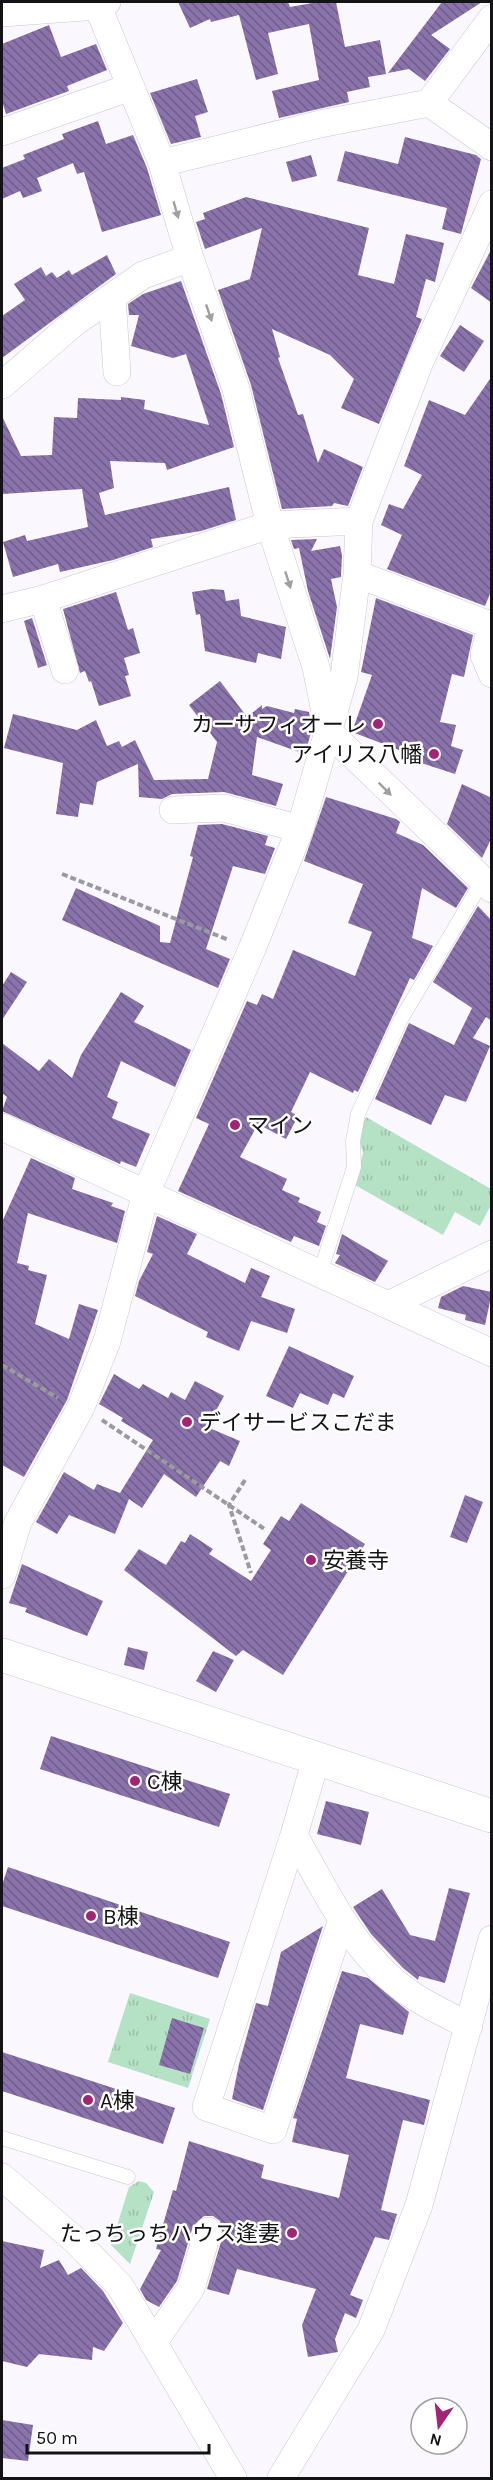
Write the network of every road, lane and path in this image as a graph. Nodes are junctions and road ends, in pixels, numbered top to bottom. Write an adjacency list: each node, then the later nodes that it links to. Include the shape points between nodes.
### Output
1 (100, 3): 2 (street); 4 (street)
2 (2, 13)
3 (492, 18): 5 (street)
4 (130, 87): 6 (street); 8 (street)
5 (429, 103): 7 (street); 8 (street, via 320,124)
6 (2, 132)
7 (492, 147)
8 (162, 163): 10 (street, one-way to 10)
9 (492, 204): 14 (street, via 419,364)
10 (190, 258): 11 (street, via 143,275); 15 (street, one-way to 15, via 236,389)
11 (112, 297): 12 (street); 13 (street, via 74,323)
12 (117, 372)
13 (2, 385)
14 (359, 521): 15 (street); 16 (street)
15 (270, 525): 17 (street); 22 (street, one-way to 22, via 316,668)
16 (357, 574): 19 (street); 22 (street, via 344,676)
17 (43, 598): 18 (street); 20 (street)
18 (2, 609)
19 (491, 624): 21 (street, via 484,655)
20 (65, 670)
21 (492, 674)
22 (329, 732): 24 (street); 26 (street, one-way to 26)
23 (173, 810): 24 (street, via 224,808)
24 (300, 829): 27 (street)
25 (62, 874): 27 (path)
26 (489, 877): 31 (lane, via 400,1022 358,1114 354,1167)
27 (252, 949): 29 (street)
28 (2, 1126): 29 (street)
29 (146, 1193): 31 (street); 35 (street, via 107,1341)
30 (492, 1254): 32 (street)
31 (320, 1273): 32 (street)
32 (388, 1305): 33 (street)
33 (492, 1353)
34 (2, 1365): 35 (path, via 51,1395)
35 (81, 1407): 37 (path); 40 (street, via 18,1522)
36 (245, 1480): 37 (path)
37 (230, 1505): 38 (path); 39 (path)
38 (266, 1530)
39 (251, 1573)
40 (2, 1575)
41 (2, 1655): 42 (street)
42 (316, 1756): 43 (street); 44 (street)
43 (492, 1816)
44 (294, 1835): 45 (street); 45 (street, via 206,2107 273,2130)
45 (342, 1919): 47 (street, via 374,1961 411,1994)
46 (492, 1940): 47 (street)
47 (469, 2026): 54 (street, via 418,2205 371,2330)
48 (2, 2138): 50 (lane)
49 (2, 2177): 52 (street, via 76,2241 120,2286)
50 (128, 2177)
51 (208, 2231): 52 (street, via 190,2288)
52 (153, 2343): 53 (street)
53 (233, 2478)
54 (281, 2478)

